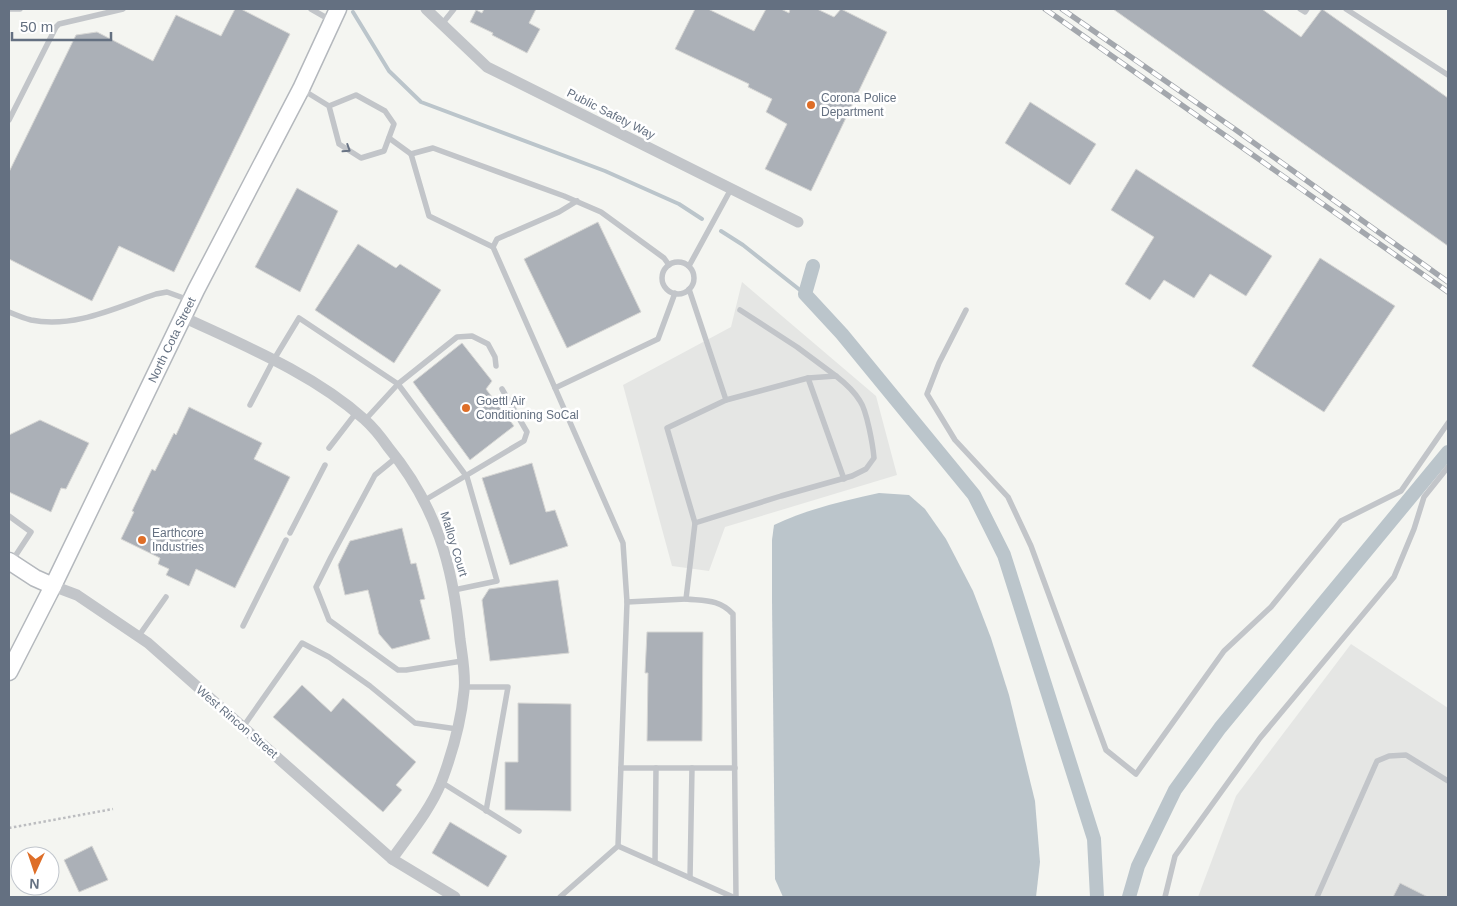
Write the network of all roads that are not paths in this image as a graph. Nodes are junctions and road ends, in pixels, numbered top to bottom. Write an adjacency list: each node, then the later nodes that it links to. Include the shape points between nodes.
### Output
1 (20, 9): 7 (lane)
2 (123, 9): 13 (lane, via 59,24)
3 (311, 9): 8 (lane)
4 (426, 9): 9 (street, Public Safety Way)
5 (454, 9): 9 (lane)
6 (1346, 9): 10 (lane)
7 (9, 10)
8 (335, 15): 11 (street, North Cota Street)
9 (442, 24): 16 (street, Public Safety Way, via 487,67)
10 (1448, 75)
11 (301, 89): 12 (lane); 24 (street, North Cota Street)
12 (329, 106): 14 (lane, via 356,94 386,111 394,124); 14 (lane, one-way to 14, via 339,144 361,158 384,151)
13 (9, 120)
14 (389, 138): 15 (lane)
15 (411, 154): 17 (lane, via 434,148); 19 (lane, via 429,216)
16 (731, 189): 18 (street, Public Safety Way); 21 (lane)
17 (576, 202): 19 (lane, via 496,239); 20 (lane, via 601,212)
18 (798, 222)
19 (493, 247): 34 (lane)
20 (669, 265): 21 (lane, via 679,262); 23 (lane, via 663,273 664,283)
21 (688, 266): 22 (lane, via 694,275)
22 (689, 289): 23 (lane); 36 (lane)
23 (675, 293): 34 (lane, via 658,339)
24 (191, 301): 27 (lane, via 167,292 81,319 59,321 29,320); 28 (street, North Cota Street)
25 (740, 310): 31 (lane)
26 (966, 310): 39 (lane, via 926,394 955,440 1008,497 1031,546 1106,750 1136,774 1224,651 1271,607 1341,521 1401,491)
27 (9, 312)
28 (183, 317): 29 (street, Malloy Court); 52 (street, North Cota Street)
29 (273, 361): 33 (lane, via 299,318); 37 (lane); 38 (street, Malloy Court, via 314,382)
30 (496, 366): 33 (lane, via 488,344 472,336 457,337)
31 (836, 376): 32 (lane); 45 (lane, via 862,403 874,458 866,469)
32 (808, 378): 36 (lane); 45 (lane)
33 (398, 384): 38 (lane); 44 (lane)
34 (555, 388): 56 (lane, via 624,543)
35 (502, 389): 44 (lane, via 527,432 524,441)
36 (726, 400): 48 (lane, via 667,428)
37 (250, 406)
38 (361, 416): 40 (lane); 41 (street, Malloy Court)
39 (1448, 424)
40 (329, 448)
41 (397, 457): 46 (street, Malloy Court); 59 (lane, via 375,475 316,587 329,620 398,670)
42 (325, 465): 49 (lane)
43 (1448, 467): 79 (lane, via 1424,497 1394,577 1260,738 1175,856)
44 (467, 476): 46 (lane); 53 (lane, via 497,580)
45 (844, 479): 48 (lane)
46 (425, 500): 53 (street, Malloy Court)
47 (9, 516): 51 (lane, via 31,532)
48 (695, 523): 55 (lane)
49 (290, 533)
50 (286, 540): 57 (lane)
51 (10, 562): 52 (street, West Rincon Street)
52 (52, 586): 58 (street, West Rincon Street, via 77,595); 60 (street, North Cota Street)
53 (454, 590): 59 (street, Malloy Court)
54 (166, 597): 58 (lane)
55 (686, 599): 56 (lane); 67 (lane, via 711,601 725,606 733,614)
56 (627, 602): 64 (lane)
57 (244, 626)
58 (138, 637): 62 (street, West Rincon Street)
59 (462, 661): 61 (street, Malloy Court)
60 (9, 672)
61 (464, 687): 63 (street, Malloy Court); 70 (lane, via 508,687)
62 (243, 727): 63 (lane, via 302,643 329,657 370,686 415,723); 73 (street, West Rincon Street)
63 (458, 729): 69 (street, Malloy Court)
64 (621, 768): 65 (lane); 72 (lane)
65 (656, 768): 66 (lane); 74 (lane)
66 (692, 768): 67 (lane); 75 (lane)
67 (735, 768): 78 (lane)
68 (1448, 781): 80 (lane, via 1406,755 1389,756 1378,762)
69 (441, 782): 70 (lane); 73 (street, Malloy Court)
70 (486, 810): 71 (lane)
71 (519, 832)
72 (618, 846): 74 (lane); 77 (lane)
73 (392, 859): 76 (street, West Rincon Street)
74 (655, 862): 75 (lane)
75 (690, 878): 78 (lane)
76 (455, 897)
77 (560, 897)
78 (734, 897)
79 (1165, 897)
80 (1317, 897)

